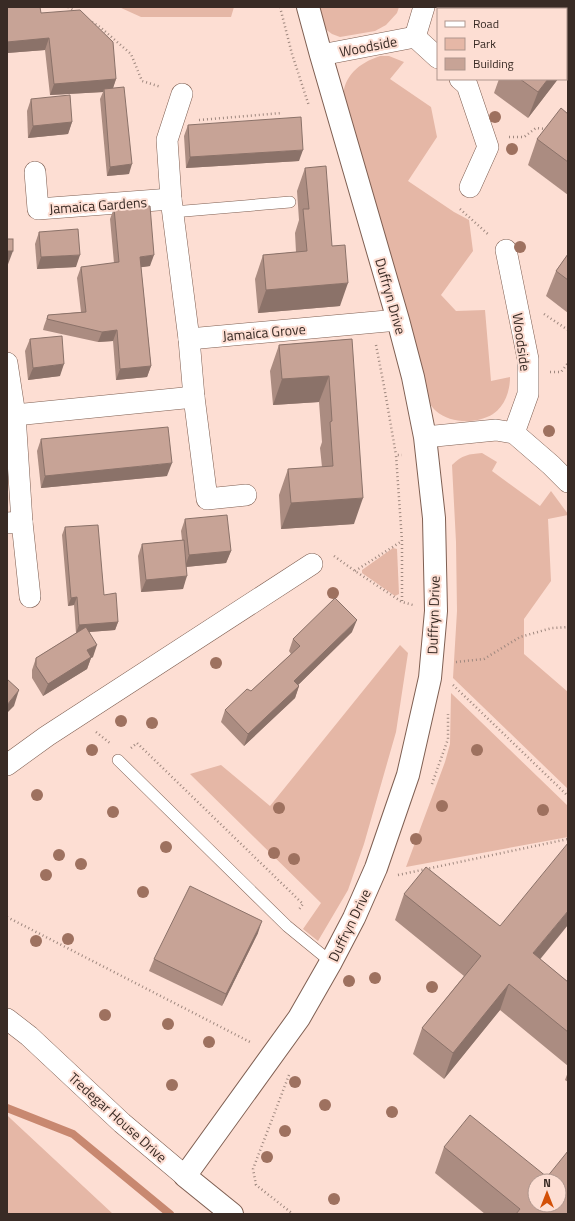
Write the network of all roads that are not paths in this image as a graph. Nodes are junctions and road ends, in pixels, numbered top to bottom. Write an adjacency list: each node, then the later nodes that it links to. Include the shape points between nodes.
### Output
1 (308, 7): 4 (street, Duffryn Drive)
2 (424, 7): 3 (street, Woodside)
3 (415, 37): 4 (street, Woodside); 5 (street, Woodside)
4 (320, 55): 13 (street, Duffryn Drive)
5 (437, 57)
6 (461, 80): 9 (street, via 467,85 488,147)
7 (182, 94): 11 (street, via 167,140)
8 (35, 172): 11 (street, Jamaica Gardens, via 38,209)
9 (470, 187)
10 (290, 202): 11 (lane)
11 (172, 206): 14 (street)
12 (506, 250): 18 (street, Woodside, via 528,359 528,394)
13 (398, 320): 14 (street, Jamaica Grove); 19 (street, Duffryn Drive)
14 (189, 339): 16 (street)
15 (7, 363): 17 (street)
16 (194, 397): 17 (street); 21 (street, via 207,499)
17 (15, 415): 22 (street)
18 (514, 433): 19 (street, via 496,430); 20 (street)
19 (425, 438): 27 (street, Duffryn Drive, via 434,518 436,611 430,678 408,775 376,868)
20 (568, 482)
21 (246, 495)
22 (14, 522): 24 (street)
23 (312, 564): 26 (street)
24 (30, 597)
25 (118, 760): 27 (lane, via 287,926)
26 (7, 764)
27 (331, 962): 29 (street, Duffryn Drive, via 299,1018)
28 (7, 1019): 29 (street, Tredegar House Drive)
29 (185, 1176): 30 (street, Tredegar House Drive)
30 (232, 1214)

